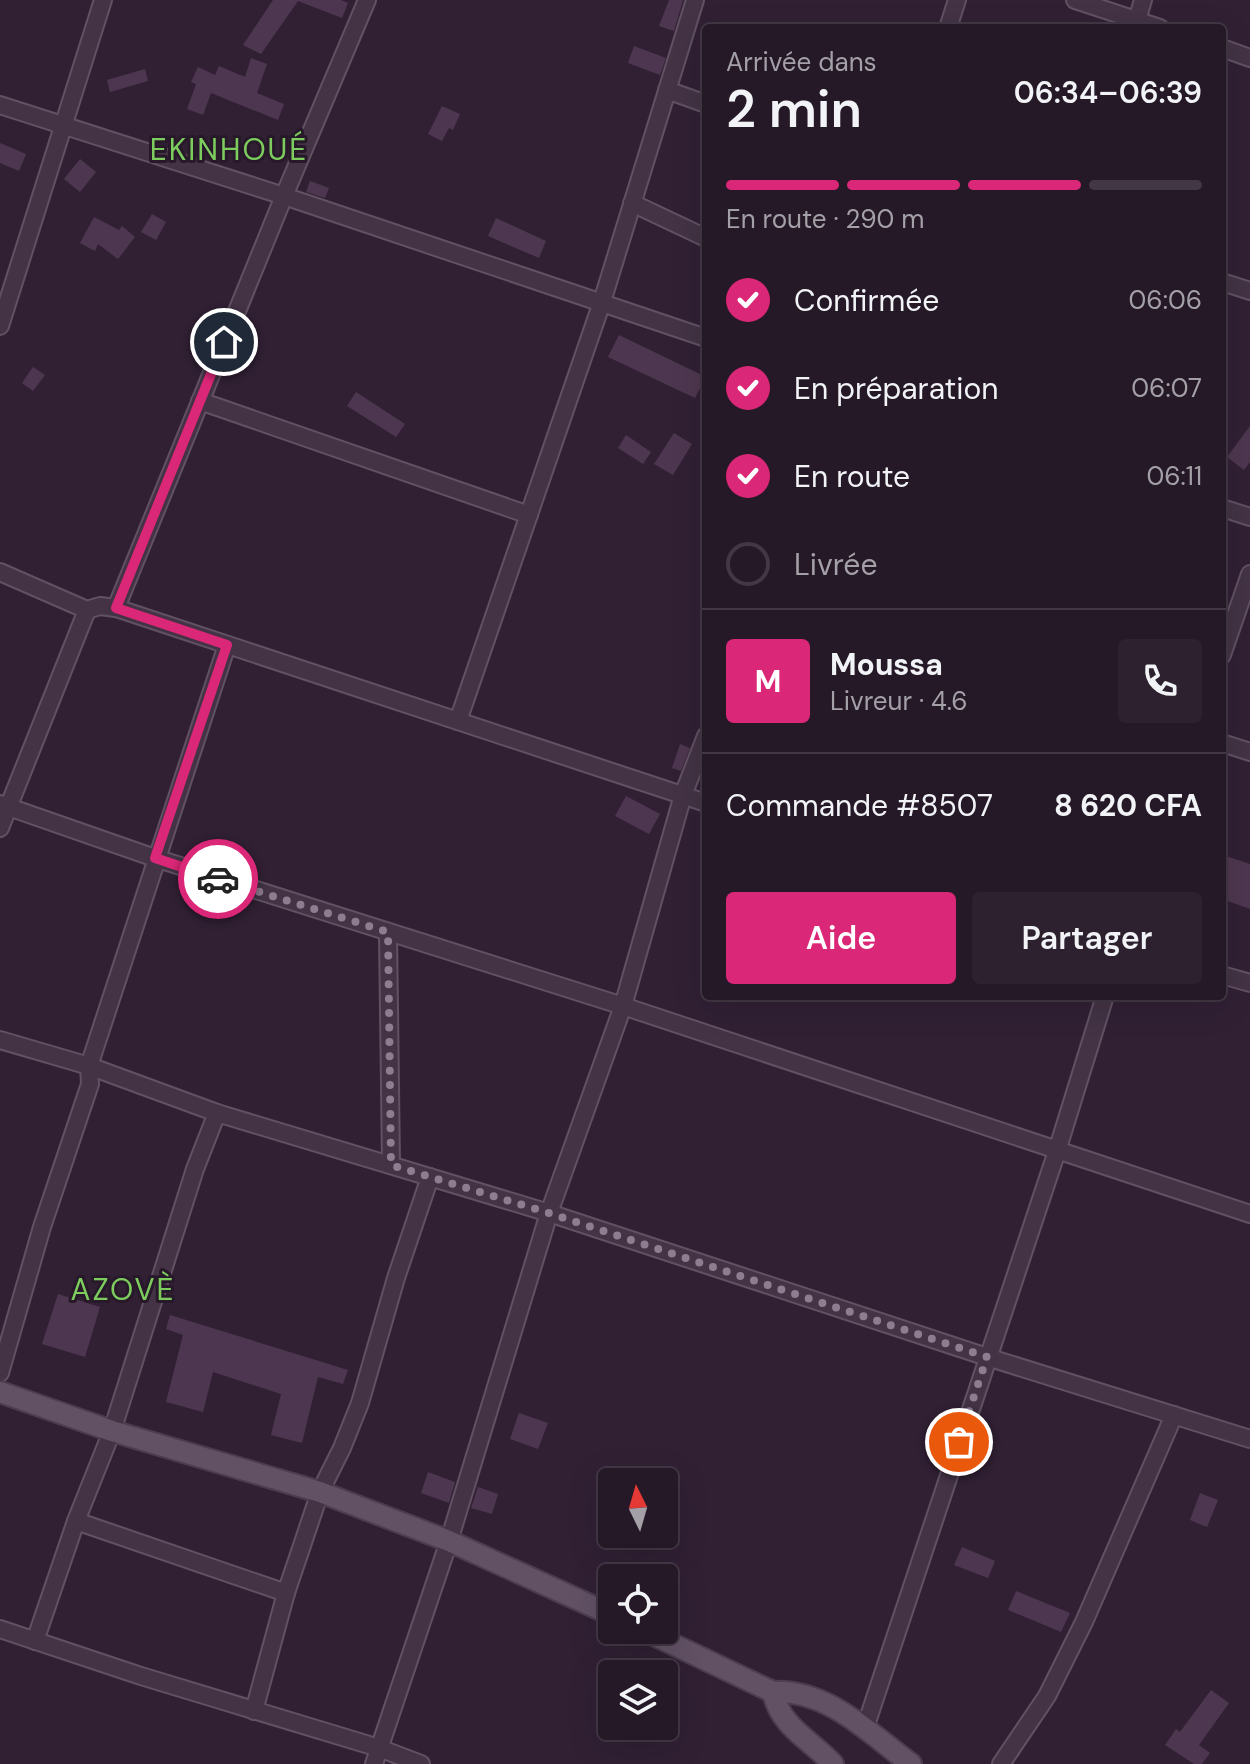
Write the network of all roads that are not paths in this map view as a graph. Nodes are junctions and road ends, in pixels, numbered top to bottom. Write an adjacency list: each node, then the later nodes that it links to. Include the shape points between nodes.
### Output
1 (103, 0): 15 (street)
2 (367, 0): 16 (street)
3 (695, 0): 12 (street)
4 (957, 0): 8 (street)
5 (1075, 0): 7 (street)
6 (1143, 0): 7 (street)
7 (1137, 20): 9 (street)
8 (949, 24)
9 (1148, 24)
10 (1226, 49): 11 (street)
11 (1248, 52)
12 (667, 90): 13 (street); 17 (street)
13 (702, 103)
14 (0, 105): 15 (street)
15 (64, 124): 16 (street); 22 (street)
16 (284, 196): 21 (street); 24 (street)
17 (632, 203): 18 (street); 21 (street)
18 (702, 236)
19 (1226, 283): 20 (street)
20 (1250, 291)
21 (601, 305): 23 (street); 26 (street)
22 (0, 326)
23 (702, 337)
24 (200, 401): 26 (street); 30 (street)
25 (1226, 509): 27 (street)
26 (529, 515): 34 (street)
27 (1250, 517)
28 (0, 572): 31 (street)
29 (1250, 574): 32 (street)
30 (116, 608): 31 (street); 33 (street)
31 (87, 610): 40 (street)
32 (1226, 643)
33 (227, 645): 34 (street); 42 (street)
34 (458, 721): 38 (street)
35 (1226, 744): 37 (street)
36 (702, 746): 38 (street)
37 (1250, 752)
38 (683, 795): 39 (street); 47 (street)
39 (702, 802)
40 (5, 806): 41 (street); 42 (street)
41 (0, 828)
42 (155, 858): 43 (street); 49 (street)
43 (388, 932): 47 (street); 52 (street)
44 (1226, 976): 45 (street)
45 (1250, 983)
46 (1104, 1000): 51 (street)
47 (623, 1006): 51 (street); 54 (street)
48 (0, 1040): 49 (street)
49 (89, 1066): 50 (street); 57 (street, via 86,1100)
50 (217, 1113): 52 (street); 60 (street)
51 (1057, 1151): 55 (street); 56 (street)
52 (391, 1165): 53 (street)
53 (430, 1177): 54 (street); 62 (street, via 360,1403)
54 (549, 1213): 56 (street); 64 (street)
55 (1250, 1214)
56 (987, 1357): 59 (street); 72 (street)
57 (0, 1373)
58 (0, 1392): 60 (main road)
59 (1174, 1415): 61 (street); 77 (street, via 1084,1622 1047,1696)
60 (112, 1431): 62 (main road); 63 (street)
61 (1250, 1439)
62 (320, 1492): 64 (main road); 65 (street)
63 (76, 1521): 65 (street); 68 (street)
64 (449, 1541): 66 (main road); 73 (street)
65 (286, 1593): 71 (street)
66 (598, 1609)
67 (0, 1629): 68 (street)
68 (35, 1641): 71 (street)
69 (672, 1644): 70 (main road)
70 (773, 1692): 72 (main road, via 807,1695); 75 (main road, via 780,1713 794,1730)
71 (254, 1711): 73 (street)
72 (865, 1728): 76 (main road)
73 (377, 1756): 74 (street)
74 (421, 1764)
75 (833, 1764)
76 (911, 1764)
77 (1001, 1764)

